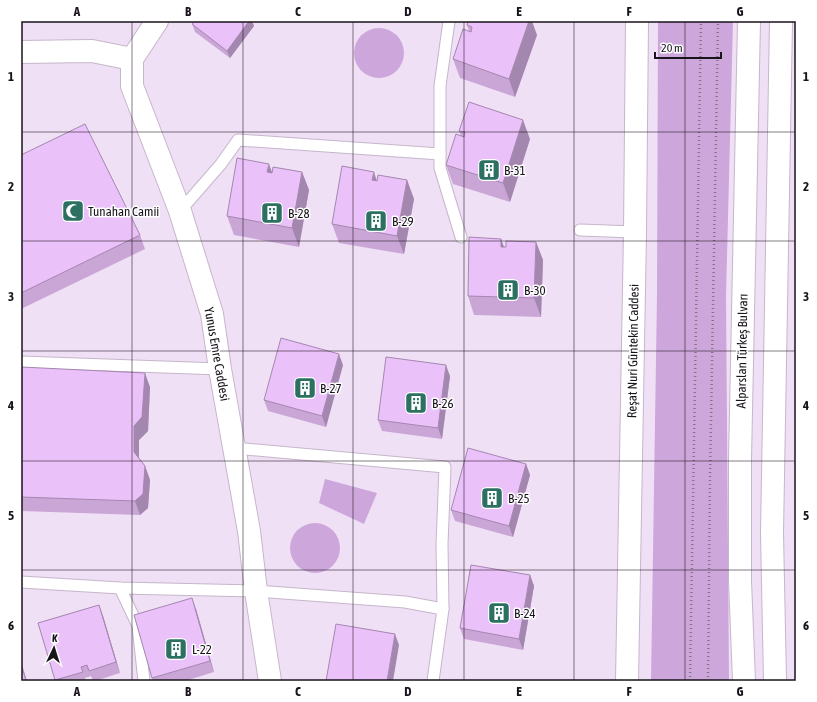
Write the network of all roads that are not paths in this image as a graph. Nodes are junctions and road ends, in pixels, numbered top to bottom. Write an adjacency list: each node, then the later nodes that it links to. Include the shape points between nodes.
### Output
1 (157, 21): 7 (main road)
2 (449, 21): 8 (lane, via 440,86)
3 (637, 21): 11 (main road, Reşat Nuri Güntekin Caddesi)
4 (749, 21): 24 (main road, Alparslan Türkeş Bulvarı, via 740,460 740,581)
5 (781, 21): 25 (main road, via 772,533)
6 (21, 52): 7 (main road, via 92,51)
7 (132, 59): 9 (main road, Yunus Emre Caddesi, via 132,86)
8 (440, 154): 9 (lane, via 238,140 221,164); 12 (lane, via 440,168)
9 (180, 211): 14 (main road, Yunus Emre Caddesi, via 212,314)
10 (580, 230): 11 (lane)
11 (635, 232): 23 (main road, Reşat Nuri Güntekin Caddesi)
12 (461, 237)
13 (21, 362): 14 (lane)
14 (220, 369): 15 (main road, Yunus Emre Caddesi)
15 (234, 448): 18 (main road, Yunus Emre Caddesi, via 249,531); 19 (lane, via 445,467)
16 (21, 582): 17 (lane)
17 (120, 588): 18 (lane); 20 (lane, via 138,626)
18 (256, 591): 19 (lane, via 405,602); 21 (main road, Yunus Emre Caddesi)
19 (443, 609): 22 (lane)
20 (144, 681)
21 (270, 681)
22 (433, 681)
23 (626, 681)
24 (744, 681)
25 (775, 681)

